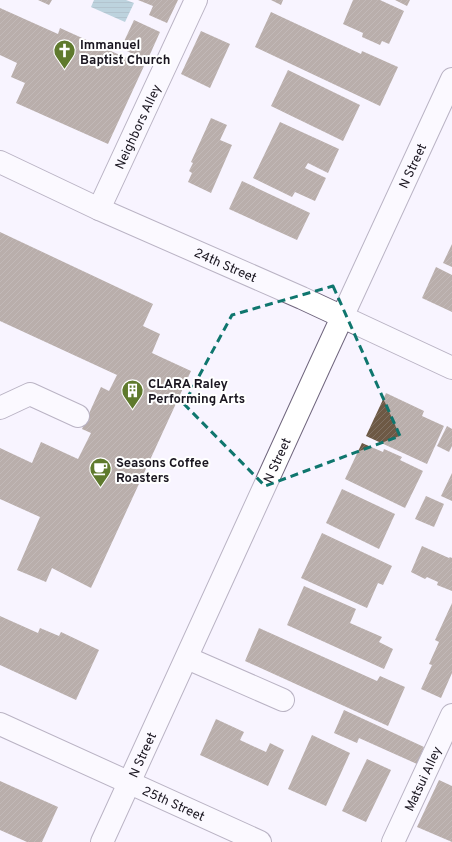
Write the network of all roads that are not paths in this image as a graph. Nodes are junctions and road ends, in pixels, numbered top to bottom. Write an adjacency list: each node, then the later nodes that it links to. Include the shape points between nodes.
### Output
1 (196, 0): 4 (street, Neighbors Alley)
2 (452, 79): 5 (street, N Street)
3 (0, 162): 4 (street, 24th Street)
4 (99, 209): 5 (street, 24th Street)
5 (342, 317): 6 (street, 24th Street); 9 (street, N Street)
6 (452, 368)
7 (0, 408): 8 (street, via 30,394)
8 (78, 416)
9 (187, 658): 10 (street); 13 (street, N Street)
10 (283, 700)
11 (452, 715): 16 (street, Matsui Alley)
12 (0, 724): 13 (street, 25th Street)
13 (130, 782): 14 (street, N Street); 15 (street, 25th Street)
14 (102, 842)
15 (260, 842)
16 (393, 842)

